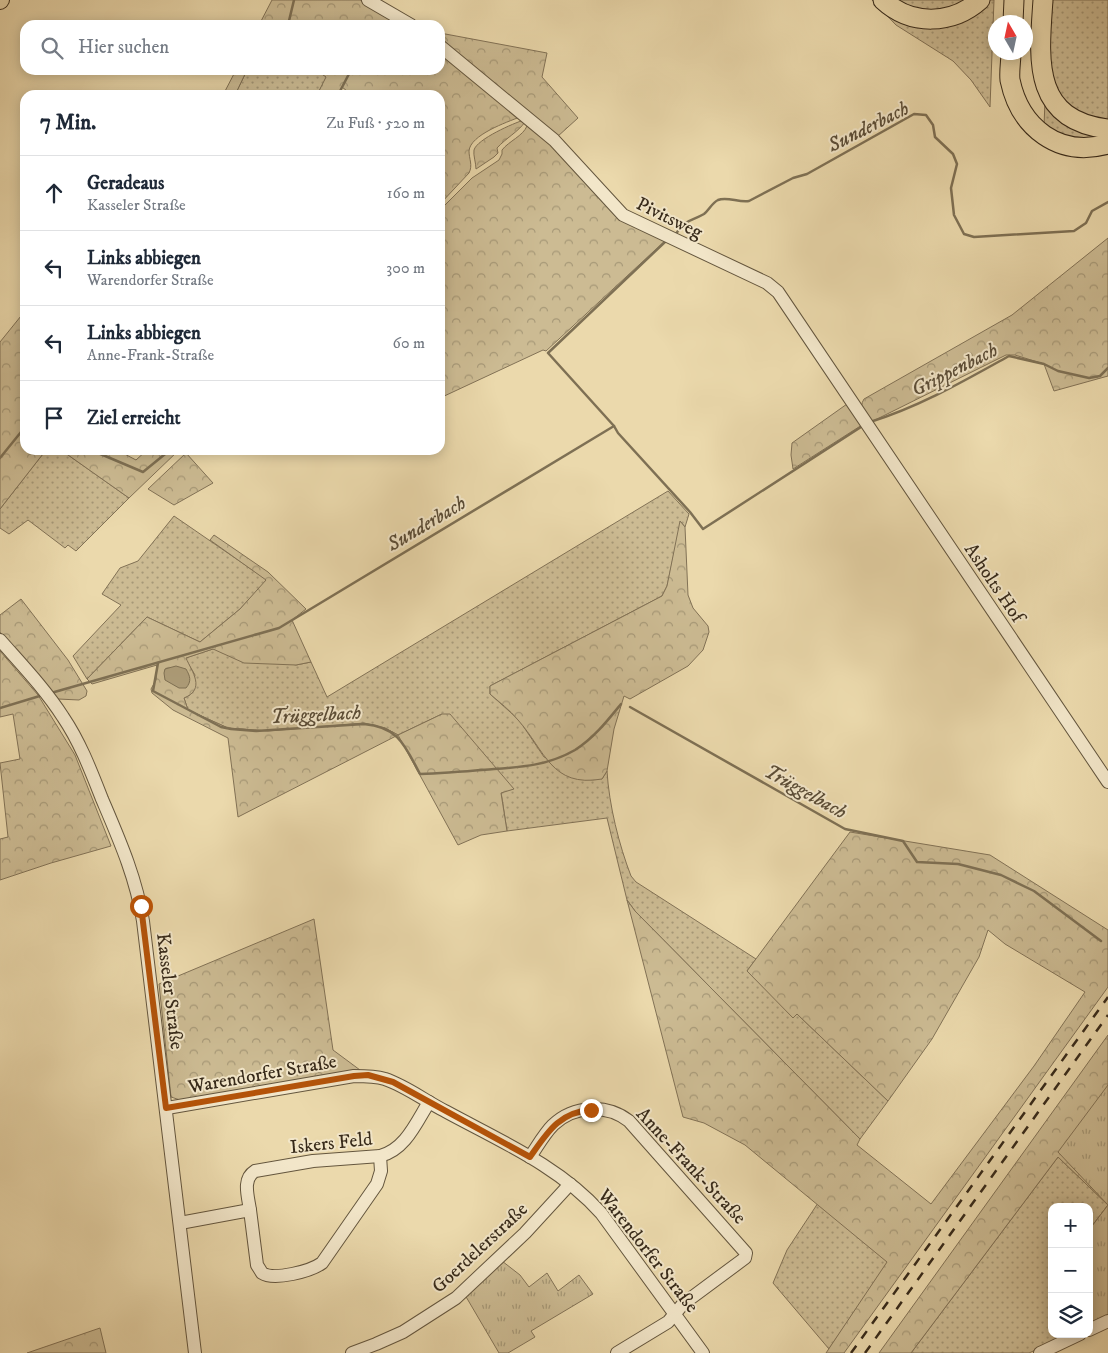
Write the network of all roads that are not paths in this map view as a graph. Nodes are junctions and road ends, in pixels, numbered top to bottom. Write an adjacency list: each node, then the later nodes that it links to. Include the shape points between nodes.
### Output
1 (368, 0): 7 (street)
2 (883, 0): 3 (highway, via 905,15 931,20 960,14)
3 (980, 0)
4 (1014, 0): 6 (highway)
5 (1042, 0): 10 (highway, via 1040,50 1043,79 1054,101 1074,119)
6 (1013, 15)
7 (402, 20)
8 (445, 50): 12 (street, Pivitsweg, via 554,140 623,215 774,287)
9 (1011, 60): 11 (highway, via 1010,78 1020,109 1030,124 1043,135 1064,145)
10 (1108, 129)
11 (1108, 144)
12 (852, 402): 14 (street, Asholts Hof)
13 (0, 640): 16 (street, Kasseler Straße, via 40,685 69,726 128,860 144,921)
14 (1108, 782)
15 (429, 1102): 16 (street, Warendorfer Straße, via 393,1082 368,1075); 17 (street, Iskers Feld, via 406,1139 393,1151); 18 (street, Warendorfer Straße)
16 (166, 1108): 21 (street, Kasseler Straße)
17 (380, 1156): 20 (street, Iskers Feld, via 313,1160 256,1170 247,1183); 20 (street, Iskers Feld, via 382,1172 377,1184 326,1258 316,1266 273,1277 262,1273)
18 (530, 1157): 19 (street, Warendorfer Straße); 22 (street, Anne-Frank-Straße, via 554,1125 573,1113 598,1109 614,1112 629,1121 746,1253 745,1258 683,1304)
19 (570, 1184): 22 (street, Warendorfer Straße, via 601,1213); 26 (street, Goerdelerstraße, via 525,1233 456,1298)
20 (250, 1210): 21 (street)
21 (180, 1223): 27 (street, Kasseler Straße)
22 (676, 1314): 29 (street); 30 (street, Warendorfer Straße)
23 (1108, 1321): 24 (street)
24 (1093, 1328)
25 (1072, 1338): 31 (street)
26 (378, 1349): 28 (street, Goerdelerstraße)
27 (195, 1353)
28 (352, 1353)
29 (617, 1353)
30 (703, 1353)
31 (1040, 1353)

